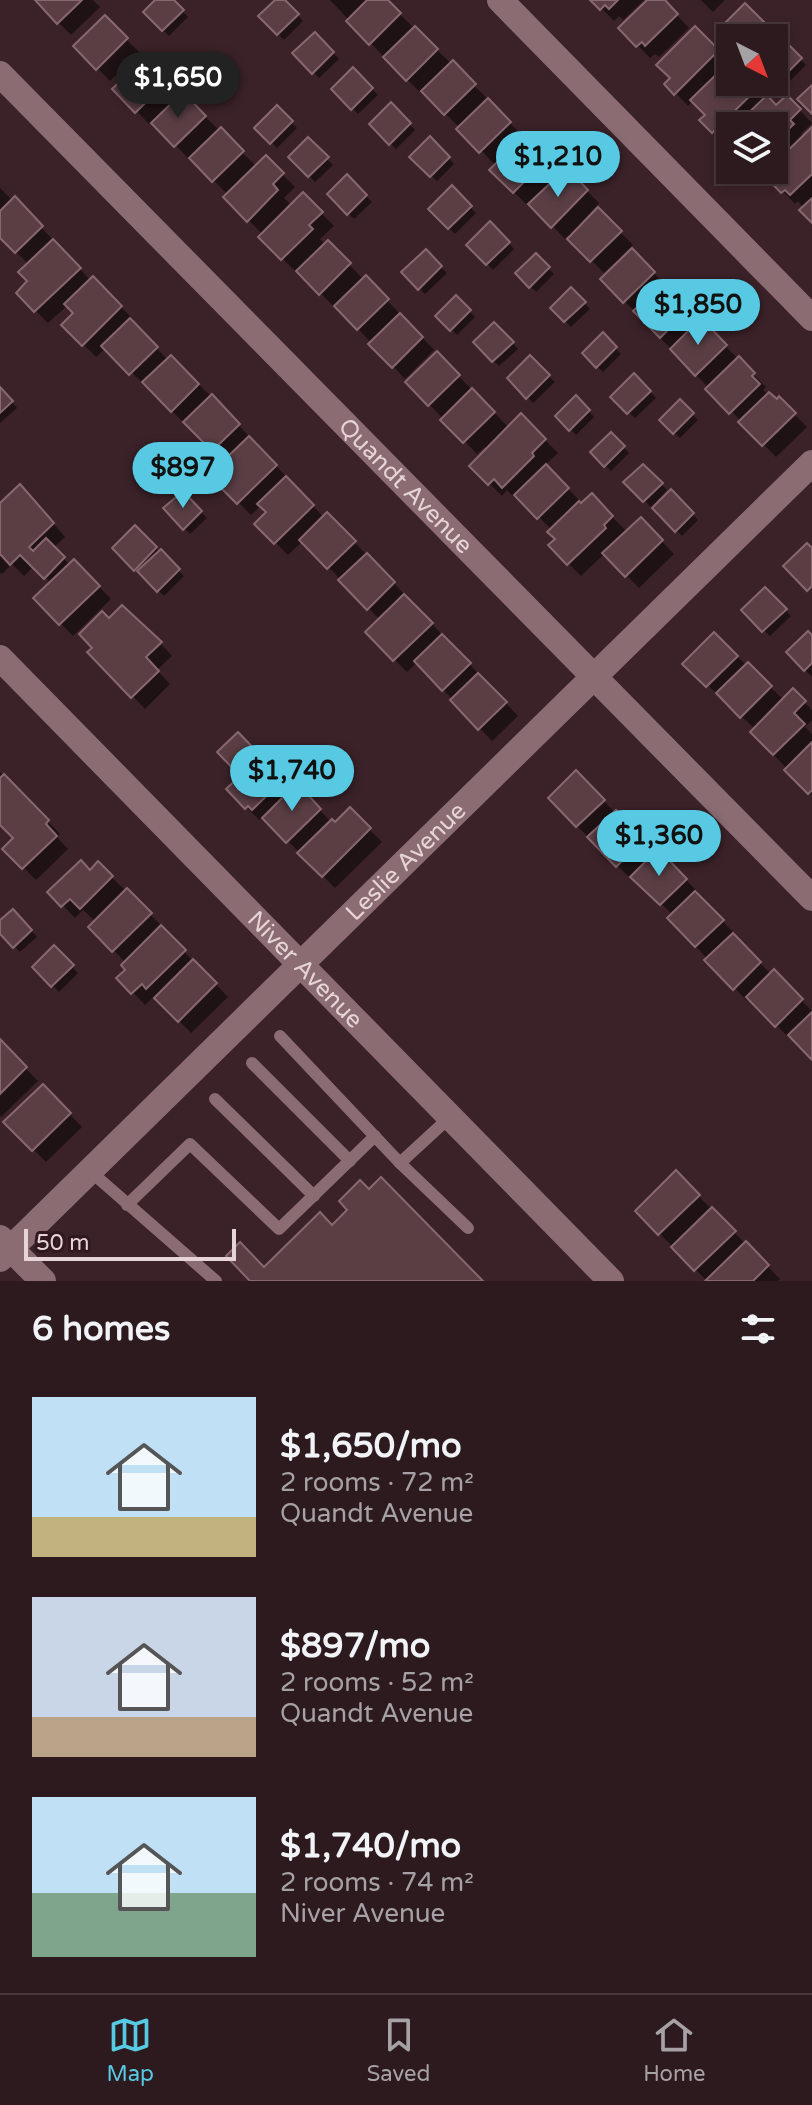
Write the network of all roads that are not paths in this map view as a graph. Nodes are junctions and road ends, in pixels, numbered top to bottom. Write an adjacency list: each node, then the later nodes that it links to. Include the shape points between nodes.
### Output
1 (500, 0): 3 (street)
2 (0, 74): 6 (street, Quandt Avenue)
3 (812, 318)
4 (812, 463): 6 (street, Leslie Avenue)
5 (0, 658): 8 (street, Niver Avenue)
6 (595, 676): 7 (street, Quandt Avenue); 8 (street, Leslie Avenue)
7 (812, 898)
8 (301, 964): 12 (street, Niver Avenue); 16 (street, Leslie Avenue)
9 (280, 1036): 13 (lane)
10 (252, 1063): 14 (lane)
11 (215, 1099): 17 (lane)
12 (450, 1117): 15 (lane); 23 (street, Niver Avenue)
13 (375, 1136): 14 (lane); 15 (lane)
14 (350, 1161): 17 (lane)
15 (400, 1163): 19 (lane)
16 (90, 1171): 18 (lane); 20 (street, Leslie Avenue)
17 (314, 1196): 18 (lane, via 279,1229 190,1144)
18 (127, 1205): 22 (lane)
19 (468, 1228)
20 (4, 1248): 21 (street)
21 (43, 1281)
22 (216, 1281)
23 (611, 1281)

